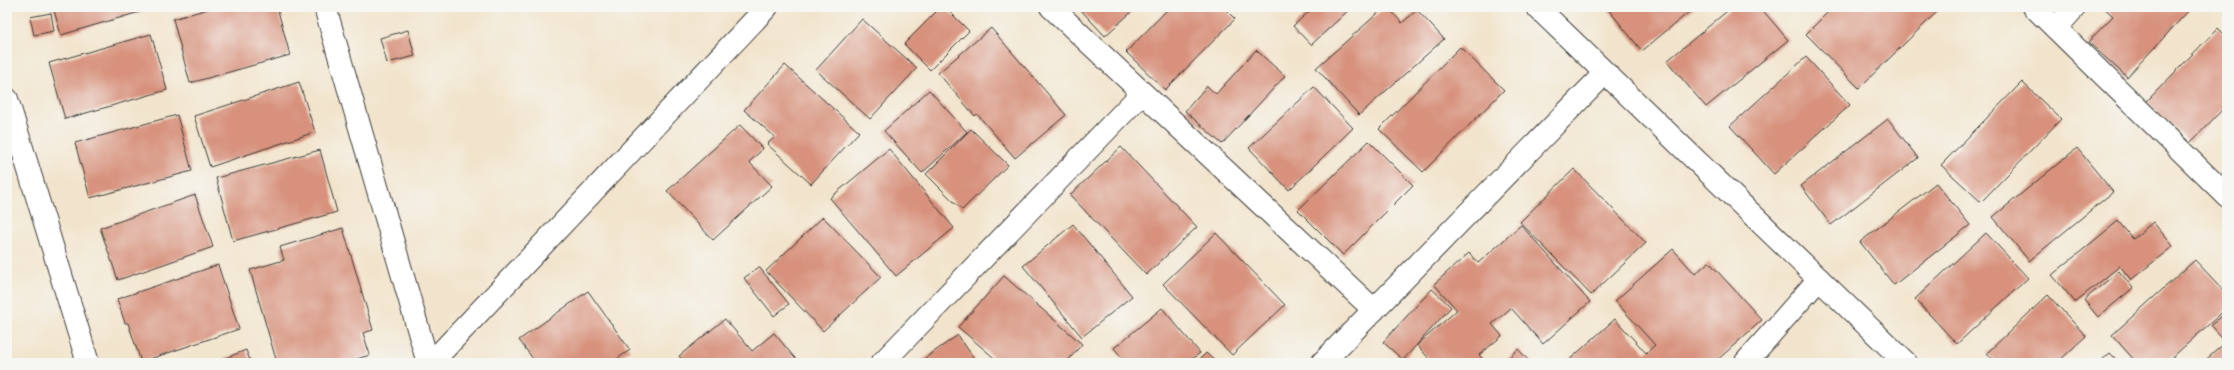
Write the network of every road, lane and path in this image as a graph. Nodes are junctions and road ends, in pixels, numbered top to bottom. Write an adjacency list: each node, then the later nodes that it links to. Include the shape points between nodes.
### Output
1 (325, 7): 15 (street)
2 (766, 7): 16 (street)
3 (1051, 7): 9 (street)
4 (1537, 7): 8 (street)
5 (2034, 7): 7 (street)
6 (2075, 7): 7 (street)
7 (2056, 28): 11 (street)
8 (1606, 73): 12 (street); 13 (street)
9 (1142, 93): 13 (street); 17 (street)
10 (7, 99): 14 (street)
11 (2227, 196)
12 (1819, 279): 19 (street); 20 (street)
13 (1374, 310): 18 (street)
14 (88, 363)
15 (428, 363)
16 (431, 363)
17 (882, 363)
18 (1322, 363)
19 (1745, 363)
20 (1906, 363)

